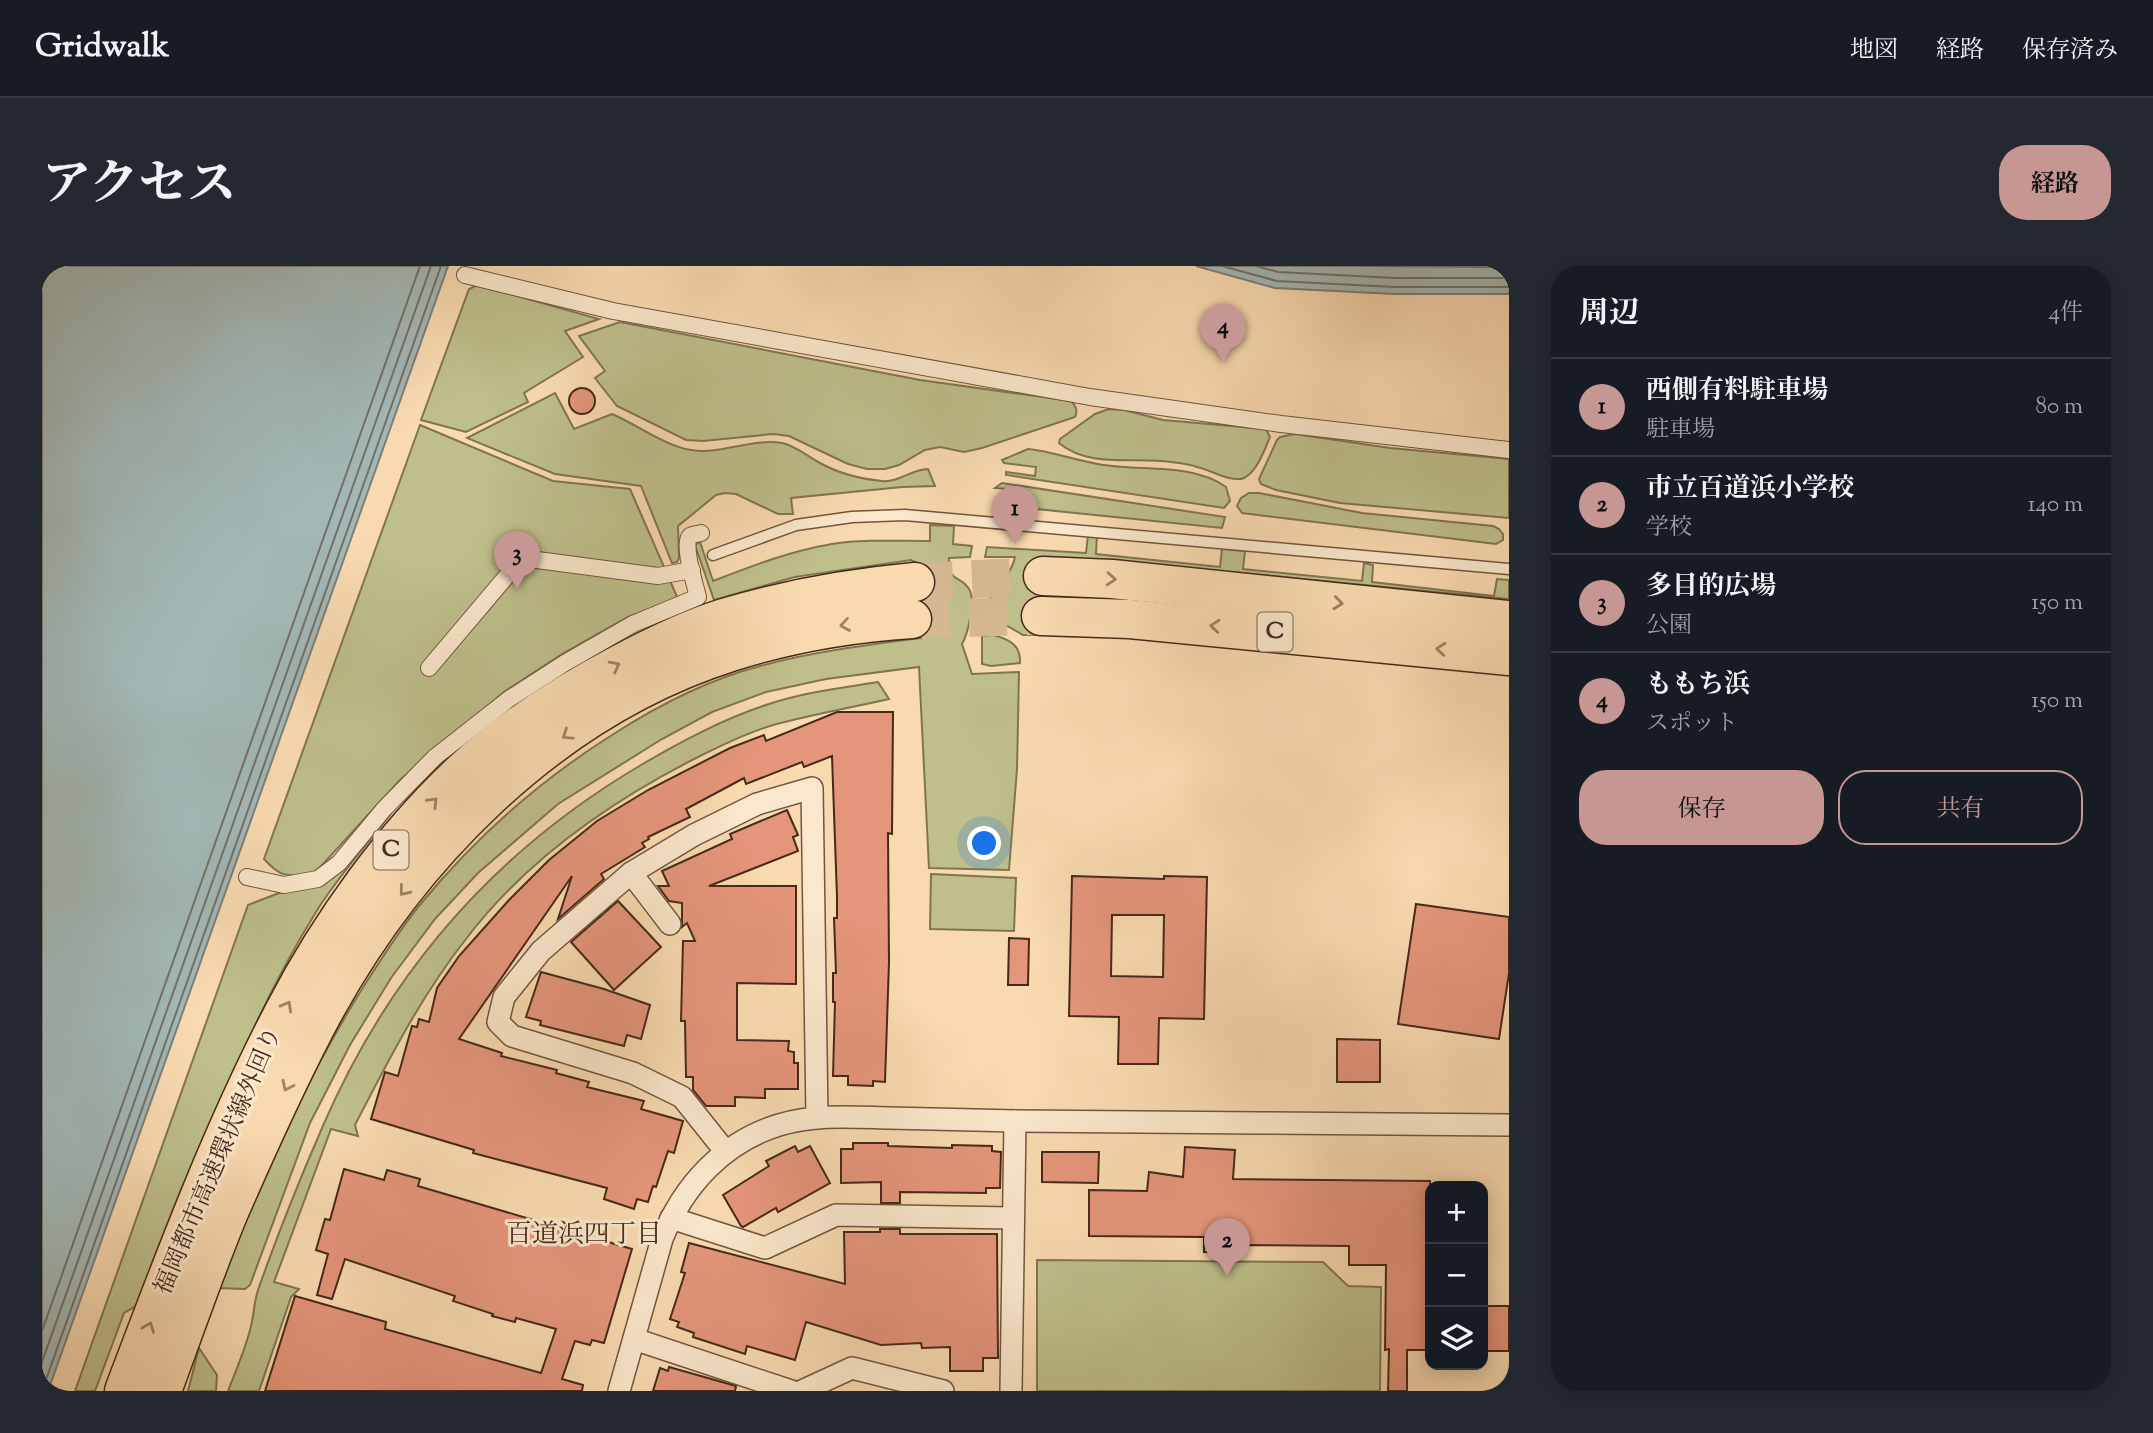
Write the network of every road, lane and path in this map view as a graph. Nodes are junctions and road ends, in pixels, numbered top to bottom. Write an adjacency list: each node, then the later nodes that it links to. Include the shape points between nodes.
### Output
1 (465, 275): 2 (street, via 613,312 1090,397)
2 (1509, 450)
3 (701, 533): 6 (street, via 688,538)
4 (713, 555): 5 (lane, via 796,526 905,515)
5 (1509, 569)
6 (692, 570): 11 (street, via 658,576 522,558); 13 (street, via 698,597 633,624 509,699 435,757 339,863 318,879 285,885)
7 (1043, 576): 9 (highway, C, one-way to 9)
8 (1041, 616): 10 (highway, C, one-way to 8, via 1142,620)
9 (1509, 620)
10 (1509, 656)
11 (429, 668)
12 (631, 873): 14 (street); 15 (street, via 757,804 813,788); 18 (street, via 541,951 504,997 498,1022 512,1036 633,1073 682,1097)
13 (247, 877)
14 (670, 924)
15 (817, 1116): 16 (street); 18 (street, via 778,1125)
16 (1014, 1121): 17 (street); 20 (street)
17 (1509, 1125)
18 (725, 1151): 19 (street, via 684,1195)
19 (671, 1218): 20 (street, via 765,1248 836,1214); 21 (street)
20 (1012, 1218): 28 (street)
21 (634, 1339): 24 (street); 25 (street)
22 (124, 1391): 23 (highway, 福岡都市高速環状線外回り / C, one-way to 23, via 191,1216 286,1008 367,881 411,825 463,771 584,683 660,643 721,619 861,587 914,601 863,622 804,632 729,653 664,679 594,717 541,753 483,802 391,908 316,1026 229,1213)
23 (162, 1391)
24 (619, 1391)
25 (791, 1391)
26 (803, 1391): 27 (street, via 852,1368)
27 (943, 1391)
28 (1011, 1391)

